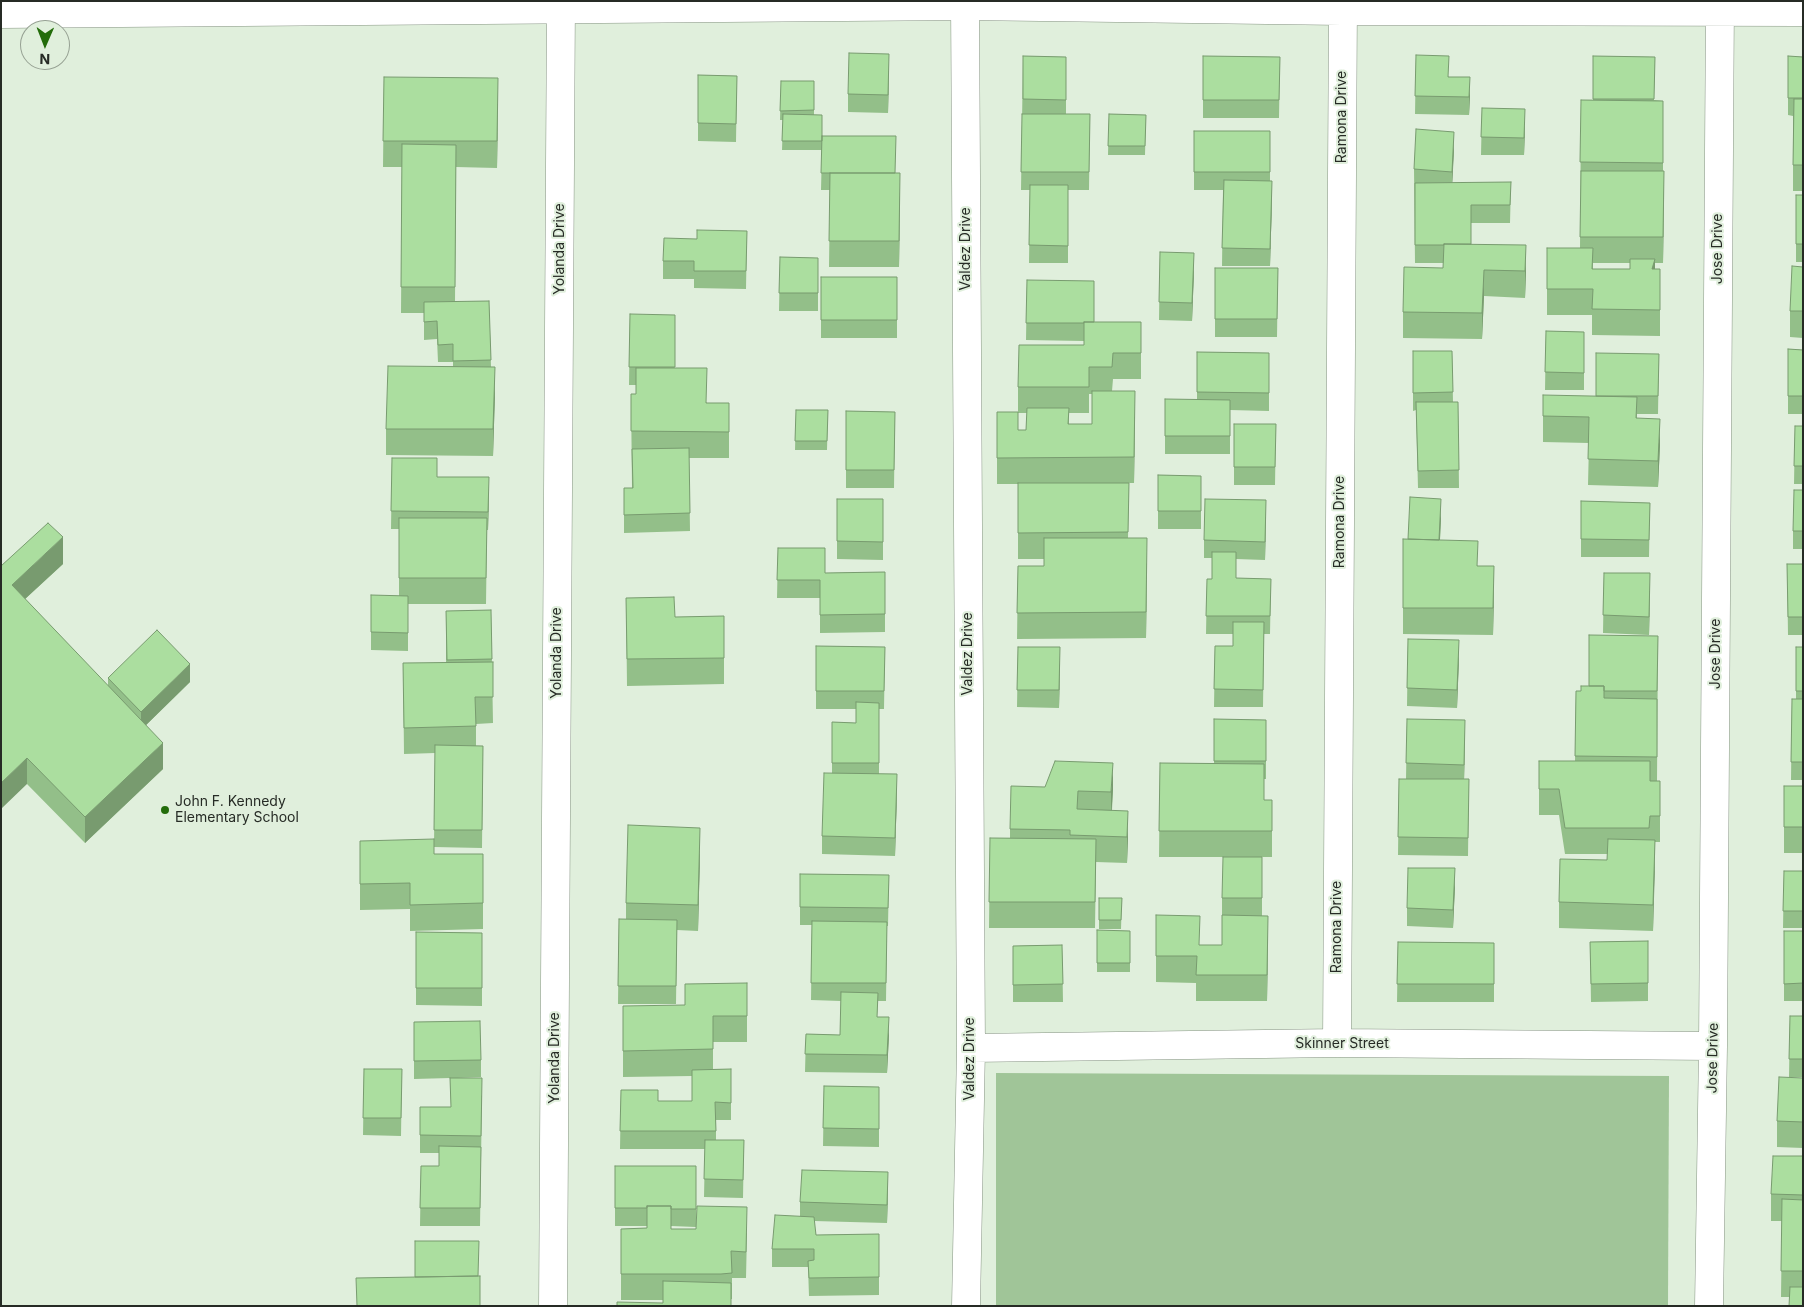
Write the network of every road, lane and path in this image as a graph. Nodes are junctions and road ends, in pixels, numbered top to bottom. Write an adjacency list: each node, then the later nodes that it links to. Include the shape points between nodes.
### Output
1 (965, 4): 2 (street); 3 (street); 10 (street, Valdez Drive)
2 (561, 6): 5 (street); 11 (street, Yolanda Drive)
3 (1342, 6): 4 (street); 8 (street, Ramona Drive)
4 (1720, 6): 6 (street); 9 (street, Jose Drive)
5 (173, 7): 7 (street)
6 (1803, 12)
7 (1, 14)
8 (1337, 1043): 9 (street, Skinner Street); 10 (street, Skinner Street)
9 (1713, 1046): 13 (street, Jose Drive)
10 (971, 1048): 12 (street, Valdez Drive)
11 (553, 1306)
12 (966, 1306)
13 (1709, 1306)

